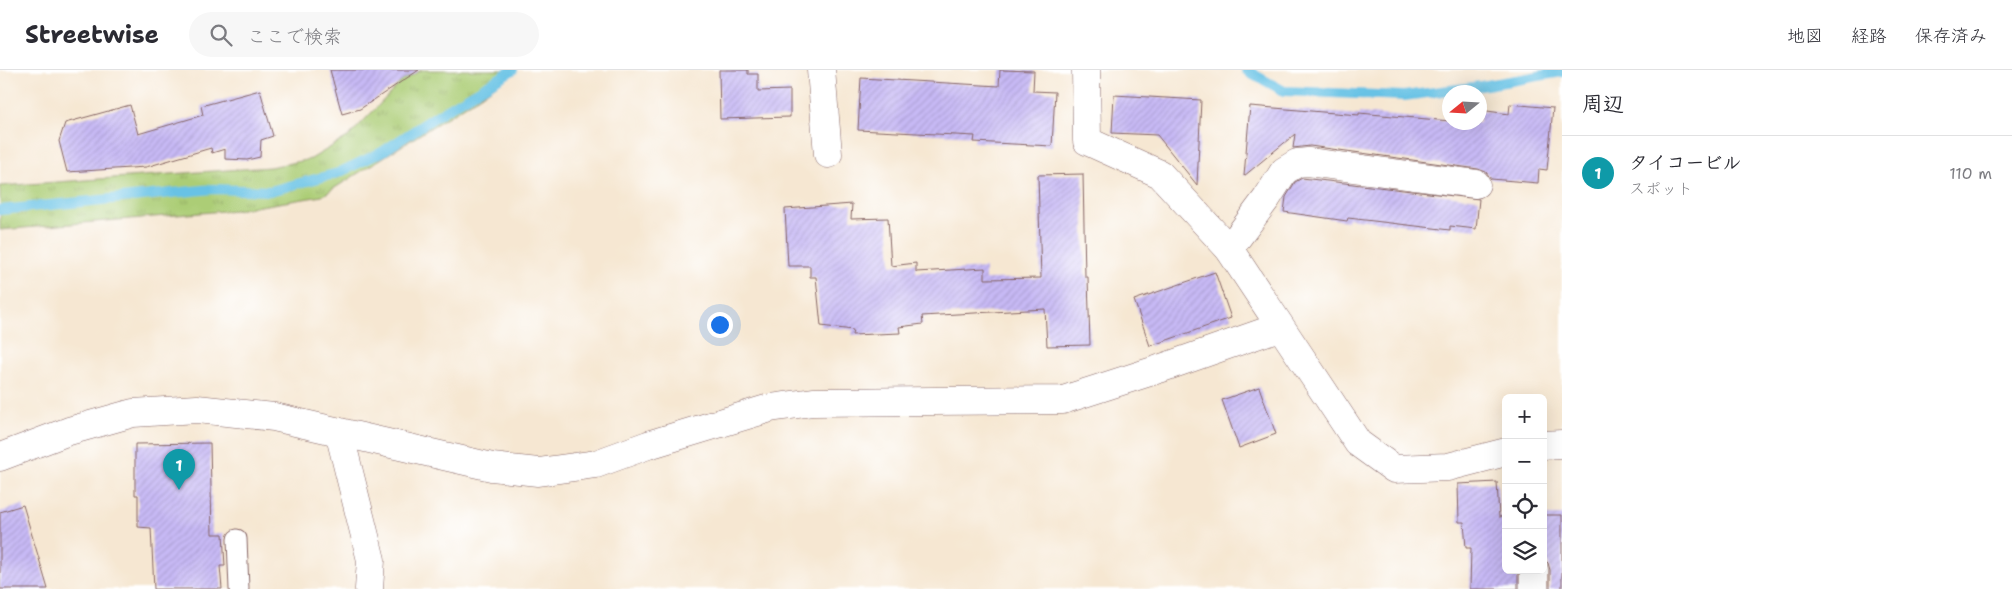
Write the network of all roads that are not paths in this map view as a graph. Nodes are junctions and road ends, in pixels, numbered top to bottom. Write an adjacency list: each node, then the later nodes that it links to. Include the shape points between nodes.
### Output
1 (821, 70): 3 (street)
2 (1086, 70): 5 (street, via 1086,141 1160,174)
3 (828, 154)
4 (1476, 184): 5 (street, via 1296,163 1284,171)
5 (1228, 249): 6 (street)
6 (1279, 327): 7 (street, via 1063,400 813,402 770,408 596,464 538,472 492,468); 10 (street, via 1358,443 1394,469 1448,467)
7 (339, 432): 11 (street, via 274,417 197,410 133,413 69,431); 15 (street, via 371,560)
8 (1562, 444): 9 (street)
9 (1547, 445)
10 (1502, 453)
11 (0, 457)
12 (237, 539): 14 (lane)
13 (1534, 574): 16 (street)
14 (239, 589)
15 (369, 589)
16 (1534, 589)

